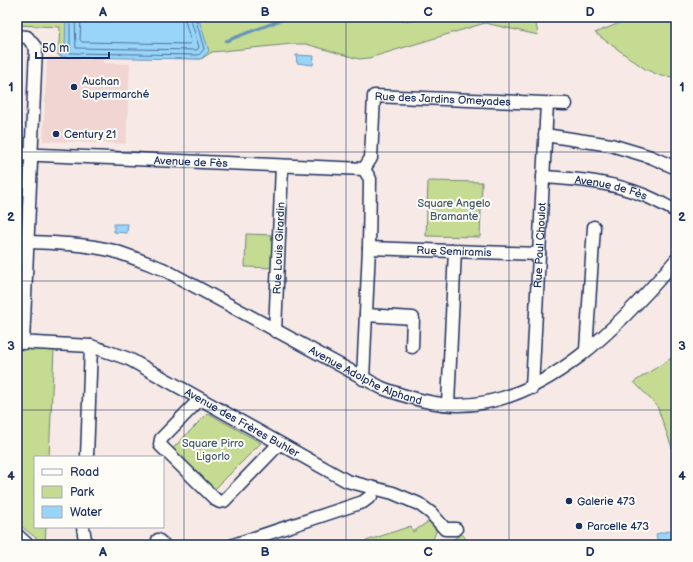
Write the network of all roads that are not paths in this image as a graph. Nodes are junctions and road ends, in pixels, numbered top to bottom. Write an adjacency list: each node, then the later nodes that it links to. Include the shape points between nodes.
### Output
1 (17, 36): 6 (street, via 27,37 36,48)
2 (547, 104): 3 (street, Rue des Jardins Omeyades); 4 (street, Rue Paul Choulot); 9 (street, Rue des Jardins Omeyades, via 374,96 371,158)
3 (566, 104)
4 (545, 135): 8 (street, via 611,145 651,157); 10 (street, Rue Paul Choulot)
5 (17, 154): 6 (street, Avenue de Fès)
6 (31, 154): 7 (street, Avenue de Fès); 13 (street)
7 (282, 166): 9 (street, Avenue de Fès); 19 (street, Rue Louis Girardin)
8 (676, 168)
9 (364, 169): 14 (street, via 370,179)
10 (543, 176): 11 (street, Avenue de Fès, via 591,181 618,187 645,196); 16 (street, Rue Paul Choulot)
11 (676, 211)
12 (594, 227): 23 (street)
13 (28, 242): 19 (street, Avenue Adolphe Alphand, via 85,246 137,259 163,269); 20 (street)
14 (369, 248): 15 (street, Rue Semiramis); 18 (street)
15 (455, 250): 16 (street, Rue Semiramis); 27 (street)
16 (539, 254): 25 (street, Rue Paul Choulot)
17 (676, 260): 23 (street, Avenue Adolphe Alphand, via 632,310)
18 (366, 315): 22 (street, via 413,318); 24 (street)
19 (275, 331): 24 (street, Avenue Adolphe Alphand)
20 (20, 342): 21 (street, Avenue des Frères Buhler)
21 (91, 346): 26 (street, Avenue des Frères Buhler, via 129,359); 29 (street)
22 (412, 347)
23 (586, 350): 25 (street, Avenue Adolphe Alphand)
24 (363, 379): 27 (street, Avenue Adolphe Alphand, via 407,397)
25 (532, 388): 27 (street, Avenue Adolphe Alphand, via 494,401)
26 (200, 399): 28 (street, Avenue des Frères Buhler); 28 (street, via 161,439 160,445 216,500 224,501)
27 (448, 404)
28 (279, 444): 30 (street, Avenue des Frères Buhler, via 347,481)
29 (87, 456)
30 (373, 489): 32 (street, Avenue des Frères Buhler, via 413,501 431,512 445,529); 36 (street, via 371,496 363,502)
31 (83, 528): 35 (street)
32 (456, 529)
33 (17, 535): 34 (street)
34 (28, 545)
35 (90, 545)
36 (234, 545)

